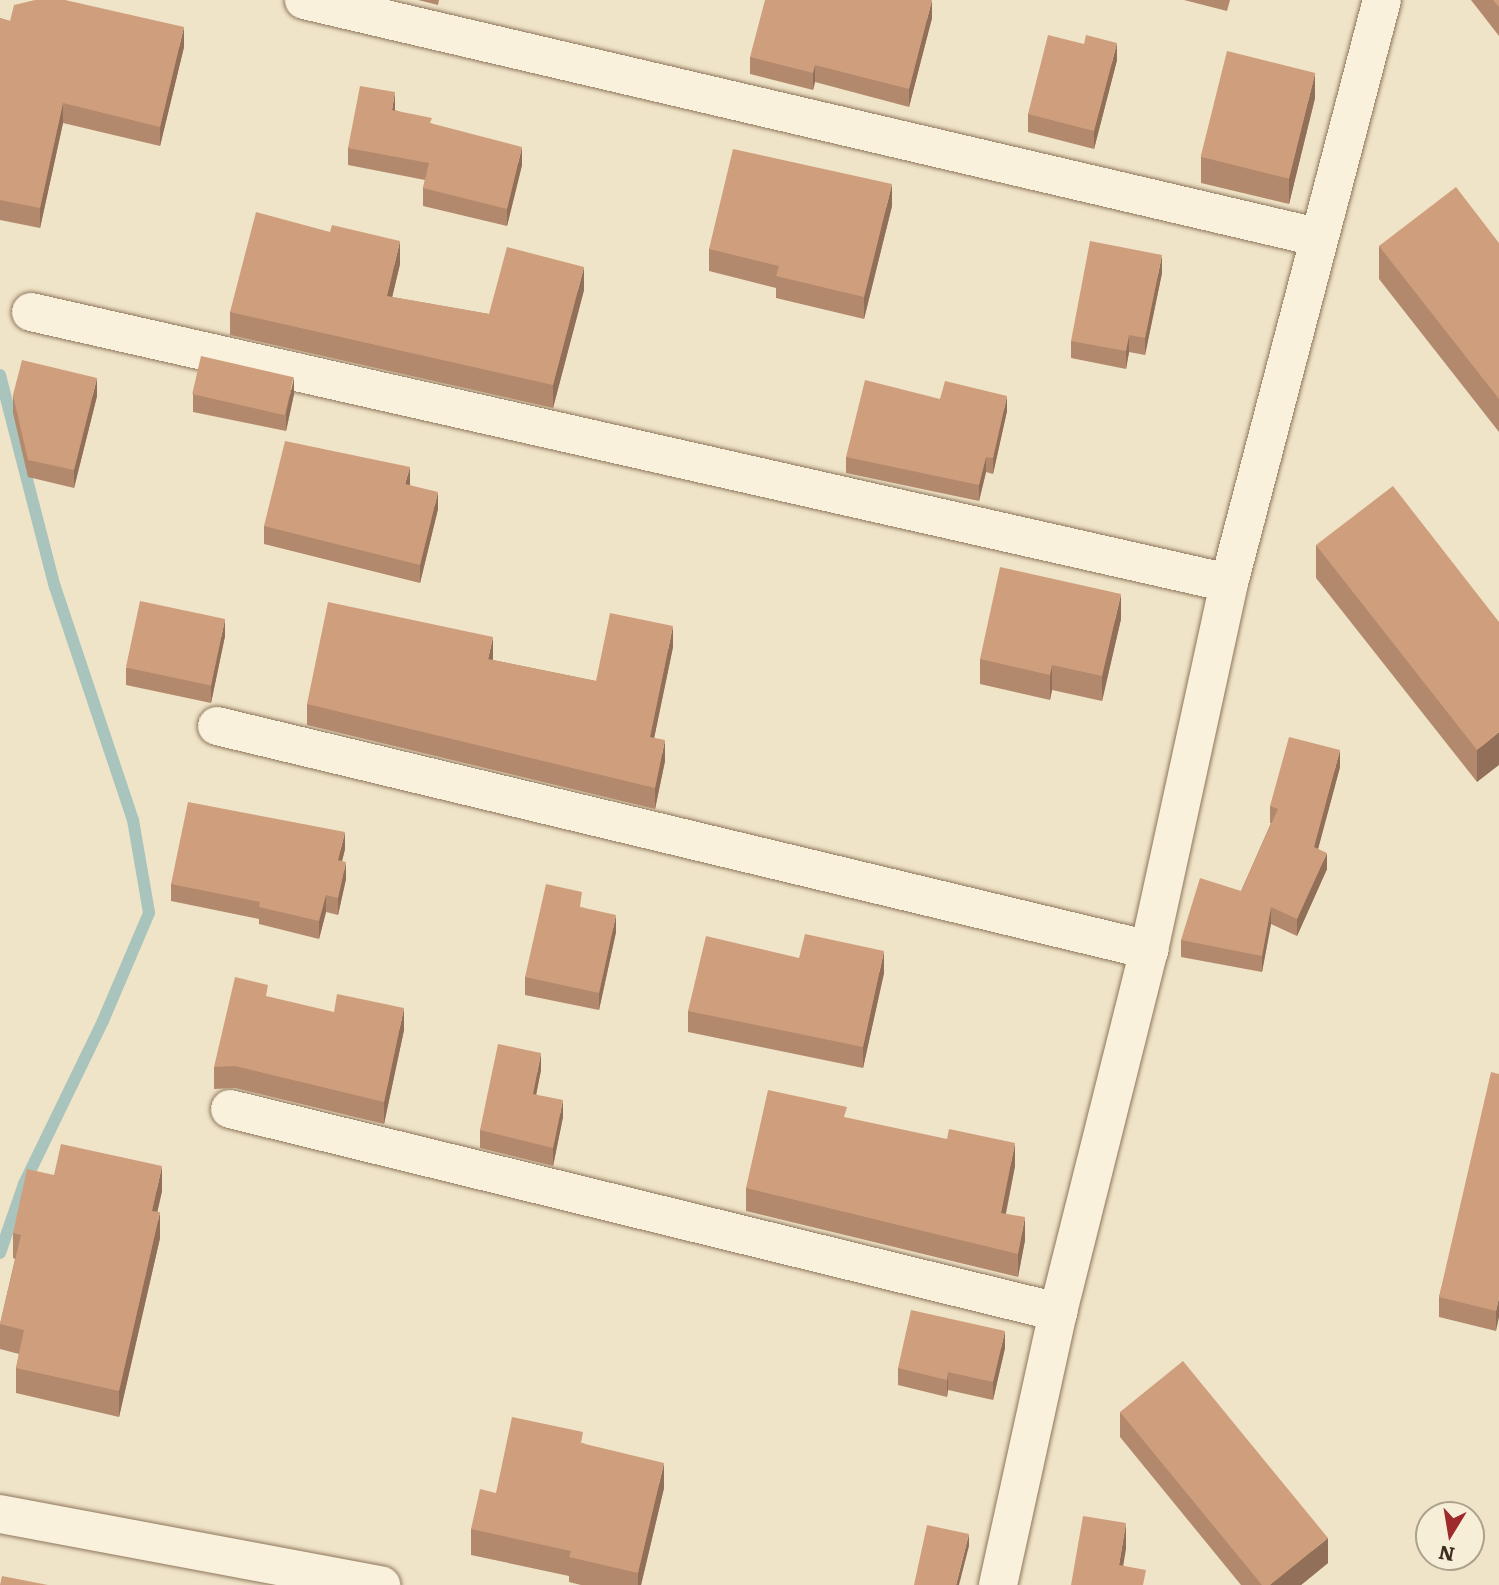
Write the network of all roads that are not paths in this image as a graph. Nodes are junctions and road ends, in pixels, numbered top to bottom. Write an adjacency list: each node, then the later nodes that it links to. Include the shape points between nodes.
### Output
1 (304, 0): 3 (street)
2 (1382, 0): 3 (street)
3 (1317, 237): 5 (street)
4 (32, 312): 5 (street)
5 (1229, 583): 7 (street)
6 (217, 726): 7 (street)
7 (1149, 950): 9 (street)
8 (230, 1109): 9 (street)
9 (1058, 1312): 12 (street)
10 (0, 1514): 11 (street)
11 (381, 1585)
12 (998, 1585)

